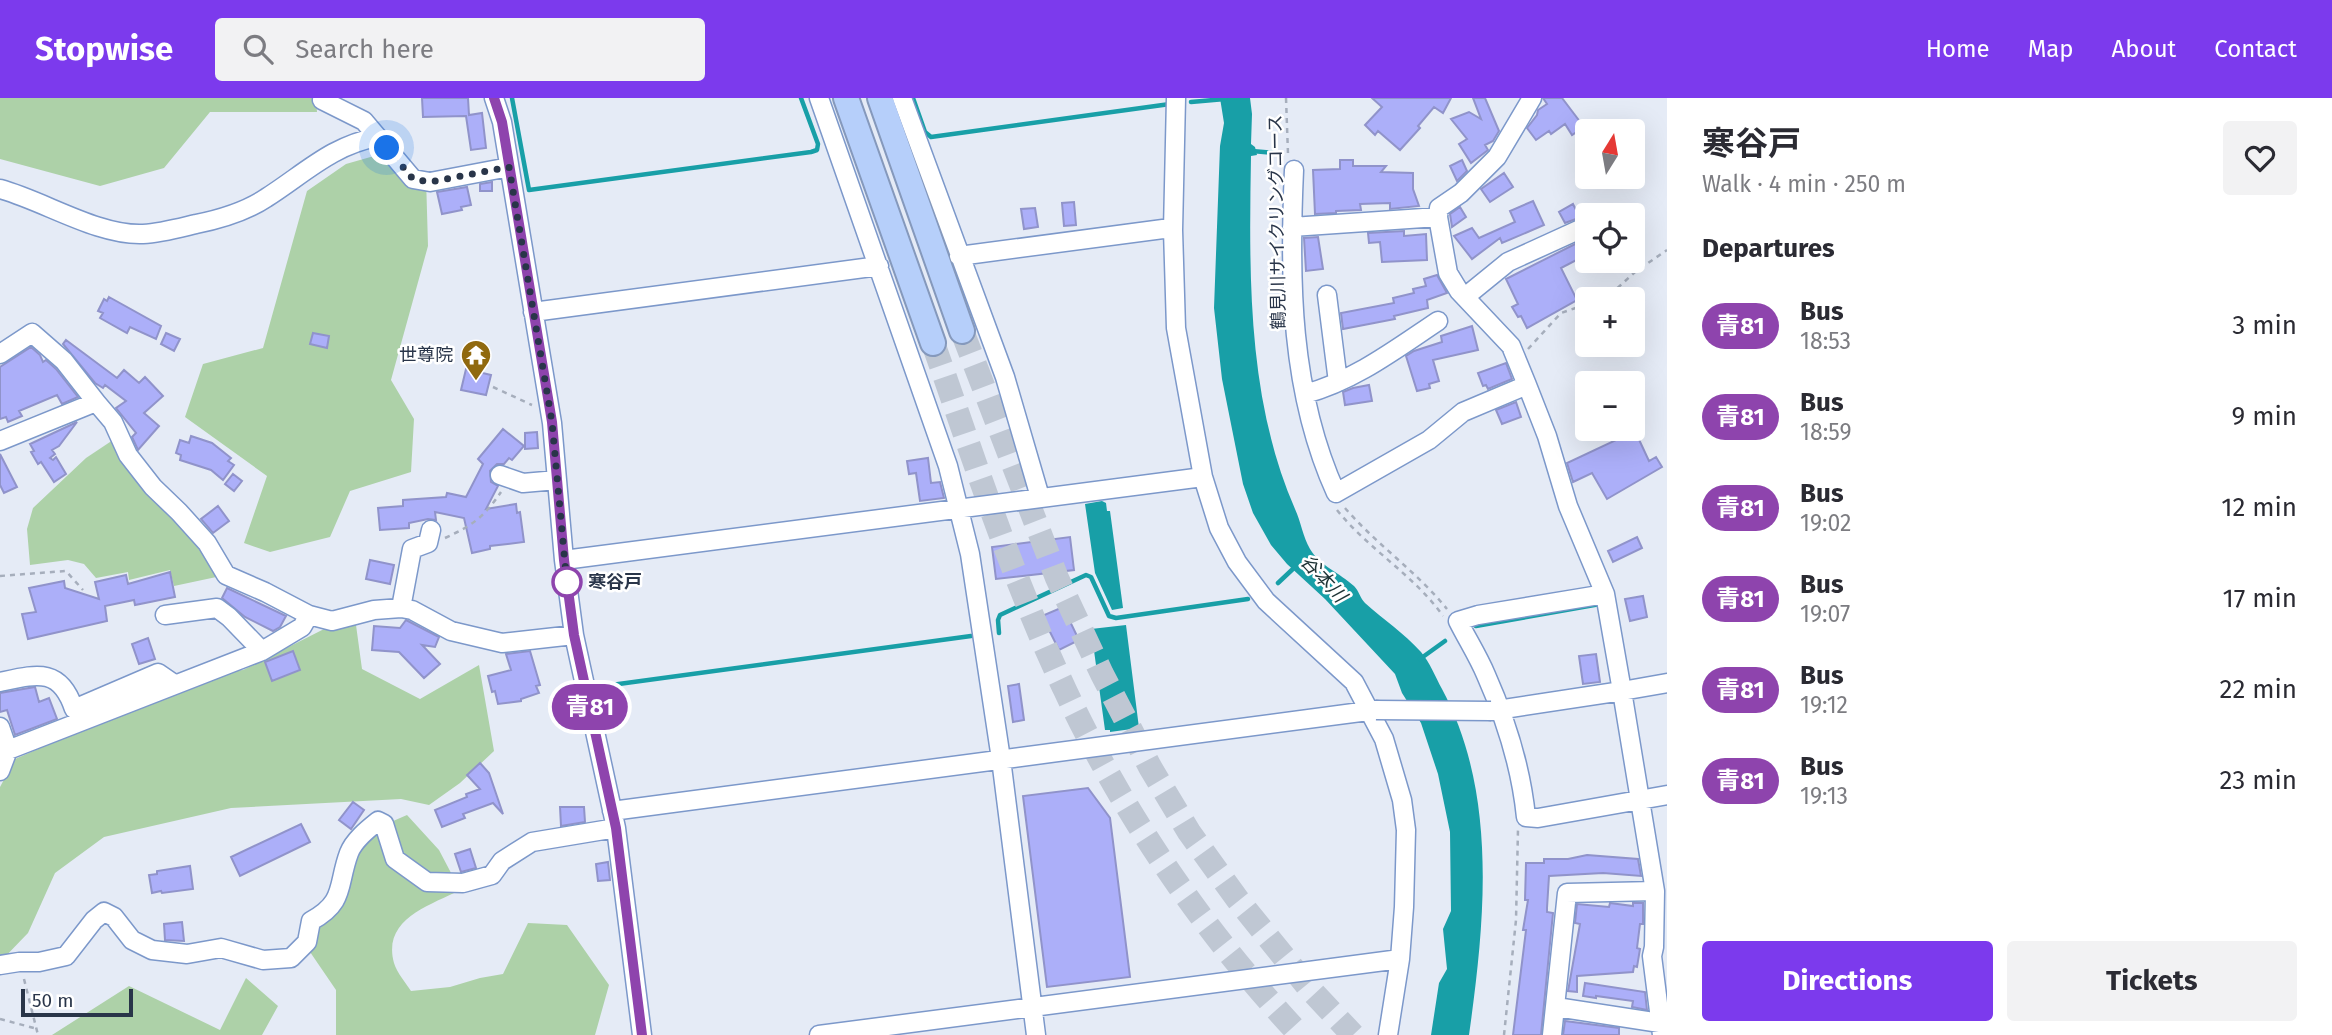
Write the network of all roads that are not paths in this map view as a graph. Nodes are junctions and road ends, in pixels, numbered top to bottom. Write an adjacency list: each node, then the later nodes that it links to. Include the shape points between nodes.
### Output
1 (494, 98): 11 (street)
2 (819, 98): 18 (street)
3 (846, 98): 24 (highway)
4 (880, 98): 23 (highway)
5 (902, 98): 17 (street)
6 (1176, 98): 15 (street)
7 (1532, 98): 13 (street, via 1497,157 1439,208)
8 (322, 100): 9 (street, via 364,121)
9 (378, 137): 11 (street, via 413,179 430,182); 12 (street, via 340,148 253,207 142,234 83,221)
10 (1291, 162): 14 (street)
11 (509, 167): 21 (street)
12 (0, 190)
13 (1438, 217): 14 (street); 20 (street, via 1448,273)
14 (1292, 227): 28 (street, via 1292,291)
15 (1173, 230): 17 (street); 32 (street, via 1176,328)
16 (1575, 231): 20 (street, via 1508,262)
17 (959, 256): 34 (street, via 1004,377)
18 (879, 266): 21 (street); 35 (street)
19 (1327, 295): 26 (street)
20 (1465, 297): 27 (street, via 1511,346)
21 (533, 312): 33 (street)
22 (1438, 321): 26 (street)
23 (962, 331)
24 (933, 343)
25 (0, 354): 29 (street, via 32,333 64,361)
26 (1338, 382): 28 (street)
27 (1527, 385): 28 (street, via 1463,412 1429,440 1334,499); 38 (street, via 1568,506)
28 (1305, 394)
29 (96, 402): 30 (street); 41 (street, via 113,422 128,455 207,544 226,575)
30 (0, 440)
31 (505, 477): 33 (street, via 523,483)
32 (1203, 477): 34 (street); 48 (street, via 1219,528 1237,562 1266,601 1354,682)
33 (557, 480): 37 (street)
34 (1041, 497): 35 (street)
35 (959, 508): 37 (street); 52 (street, via 978,600)
36 (429, 537): 39 (street, via 412,550)
37 (564, 560): 42 (street)
38 (1605, 594): 47 (street); 49 (street, via 1453,623 1485,673)
39 (401, 608): 41 (street, via 332,621); 42 (street, via 451,632 502,643)
40 (165, 615): 43 (street, via 217,608)
41 (309, 615): 43 (street, via 302,627)
42 (574, 635): 56 (street)
43 (262, 651): 46 (street)
44 (0, 682): 46 (street, via 34,674 60,682 74,709 158,673)
45 (1667, 683): 47 (street)
46 (174, 684): 51 (street)
47 (1622, 691): 49 (street); 55 (street)
48 (1373, 711): 49 (street, bridge); 52 (street); 59 (street, via 1395,774 1406,830)
49 (1496, 711): 55 (street, via 1520,771 1526,817)
50 (0, 727): 51 (street)
51 (8, 750): 53 (street)
52 (1000, 759): 56 (street); 61 (street)
53 (0, 771)
54 (1667, 795): 55 (street)
55 (1641, 799): 57 (street)
56 (614, 819): 60 (street, via 532,842 502,861 492,875 463,883 427,882 395,859 384,824 378,821 350,850 340,892 327,912 311,921 307,942 291,958 263,960 221,947 187,954 152,950 132,940 114,917 104,912 66,956); 64 (street)
57 (1655, 891): 58 (street); 62 (street, via 1567,893)
58 (1661, 946): 63 (street, via 1651,956)
59 (1400, 959): 61 (street); 67 (street)
60 (0, 965)
61 (1033, 1007): 65 (street); 66 (street)
62 (1556, 1007): 63 (street); 68 (street)
63 (1663, 1027)
64 (642, 1035)
65 (819, 1035)
66 (1036, 1035)
67 (1388, 1035)
68 (1552, 1035)

